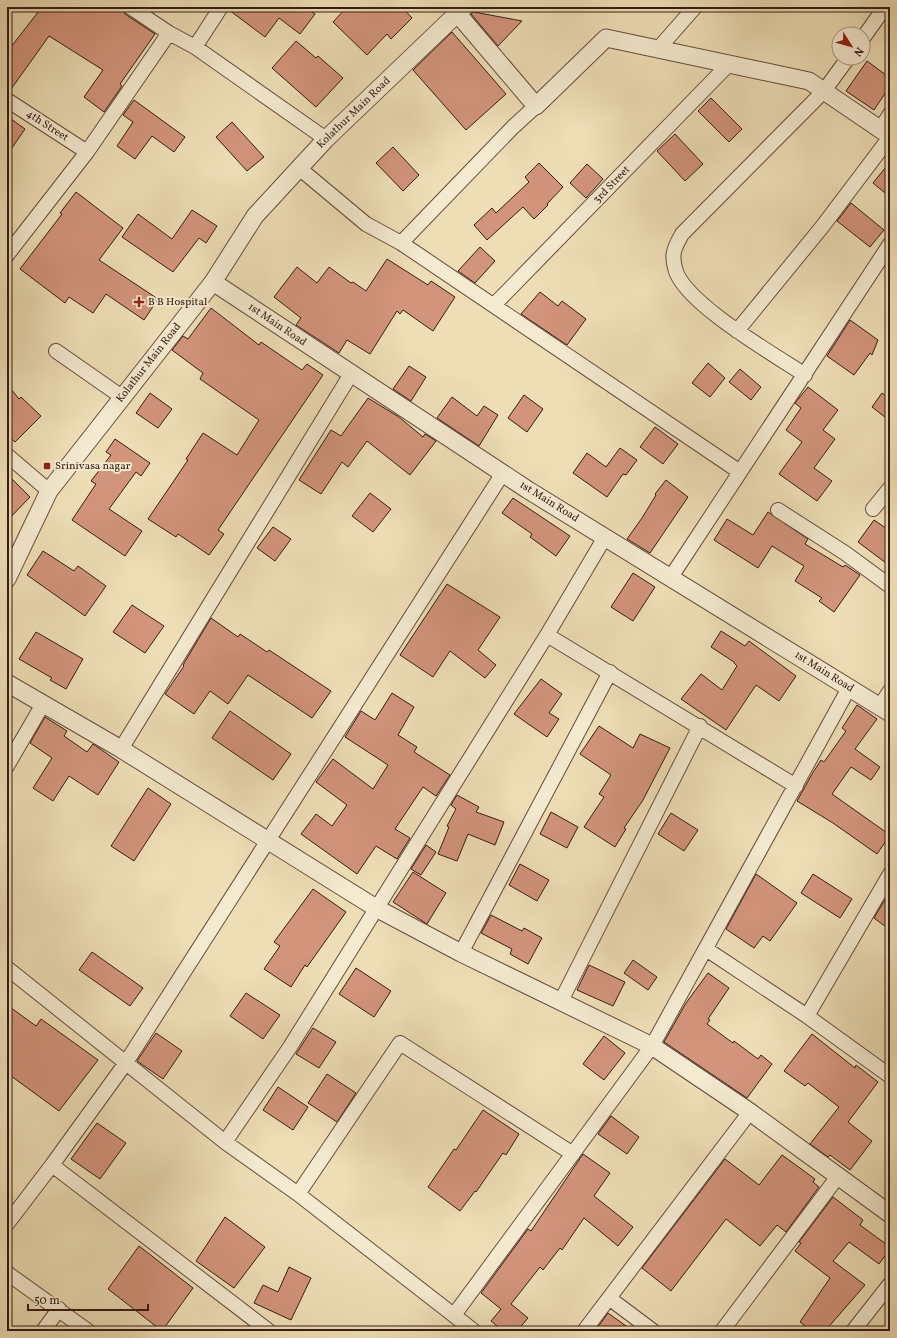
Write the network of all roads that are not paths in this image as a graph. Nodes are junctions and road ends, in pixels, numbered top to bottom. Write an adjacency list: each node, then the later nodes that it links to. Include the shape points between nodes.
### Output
1 (130, 7): 7 (street)
2 (221, 7): 8 (street)
3 (695, 7): 9 (street)
4 (885, 7): 6 (street)
5 (458, 9): 14 (street); 17 (street, Kolathur Main Road)
6 (871, 27)
7 (169, 33): 8 (street); 18 (street)
8 (195, 47): 17 (street)
9 (658, 49): 10 (street); 14 (street, via 606,38)
10 (729, 64): 12 (street, via 809,81); 24 (street, 3rd Street)
11 (842, 66): 12 (street)
12 (824, 91): 16 (street); 25 (street, via 682,234 673,249 675,269 689,292)
13 (7, 100): 18 (street, 4th Street)
14 (536, 106): 20 (street)
15 (890, 114): 16 (street)
16 (887, 134): 25 (street, via 822,227)
17 (326, 139): 19 (street, Kolathur Main Road)
18 (87, 152): 22 (street)
19 (299, 168): 20 (street, via 366,224); 23 (street, Kolathur Main Road, via 255,216)
20 (401, 243): 24 (street)
21 (890, 244): 28 (street)
22 (7, 256)
23 (213, 282): 27 (street, 1st Main Road); 29 (street, Kolathur Main Road)
24 (494, 305): 31 (street)
25 (738, 331): 28 (street)
26 (56, 351): 29 (street)
27 (351, 374): 32 (street, 1st Main Road); 49 (street)
28 (805, 375): 31 (street)
29 (122, 397): 34 (street, Kolathur Main Road)
30 (7, 455): 34 (street)
31 (740, 472): 38 (street)
32 (503, 473): 37 (street, 1st Main Road); 52 (street)
33 (890, 488): 35 (street)
34 (48, 491): 39 (street, Kolathur Main Road)
35 (873, 509)
36 (778, 510): 40 (street, via 845,553)
37 (605, 537): 38 (street, 1st Main Road); 41 (street)
38 (671, 577): 44 (street, 1st Main Road)
39 (7, 579)
40 (890, 586)
41 (547, 634): 42 (street); 54 (street)
42 (610, 672): 48 (street); 56 (street)
43 (7, 683): 46 (street)
44 (849, 688): 47 (street, 1st Main Road); 51 (street)
45 (890, 691): 47 (street)
46 (43, 704): 49 (street); 50 (street)
47 (885, 710)
48 (700, 726): 51 (street); 58 (street)
49 (121, 749): 52 (street)
50 (7, 766)
51 (796, 786): 55 (street)
52 (266, 841): 54 (street); 61 (street)
53 (890, 874): 59 (street)
54 (376, 908): 56 (street); 64 (street, via 290,1047)
55 (706, 949): 59 (street); 60 (street)
56 (461, 953): 58 (street)
57 (7, 968): 61 (street)
58 (560, 1001): 60 (street)
59 (807, 1016): 62 (street)
60 (652, 1046): 63 (street); 65 (street)
61 (124, 1064): 64 (street); 66 (street)
62 (890, 1076)
63 (750, 1112): 67 (street); 73 (street)
64 (225, 1142): 68 (street)
65 (573, 1154): 68 (street, via 400,1043); 75 (street)
66 (52, 1165): 70 (street); 78 (street)
67 (839, 1175): 69 (street); 82 (street)
68 (298, 1194): 75 (street)
69 (890, 1214)
70 (7, 1224)
71 (7, 1273): 74 (street)
72 (890, 1284): 83 (street)
73 (609, 1298): 80 (street); 81 (street)
74 (59, 1309): 76 (street); 77 (street)
75 (454, 1315): 79 (street)
76 (43, 1331)
77 (88, 1331)
78 (269, 1331)
79 (474, 1331)
80 (584, 1331)
81 (653, 1331)
82 (722, 1331)
83 (852, 1331)

